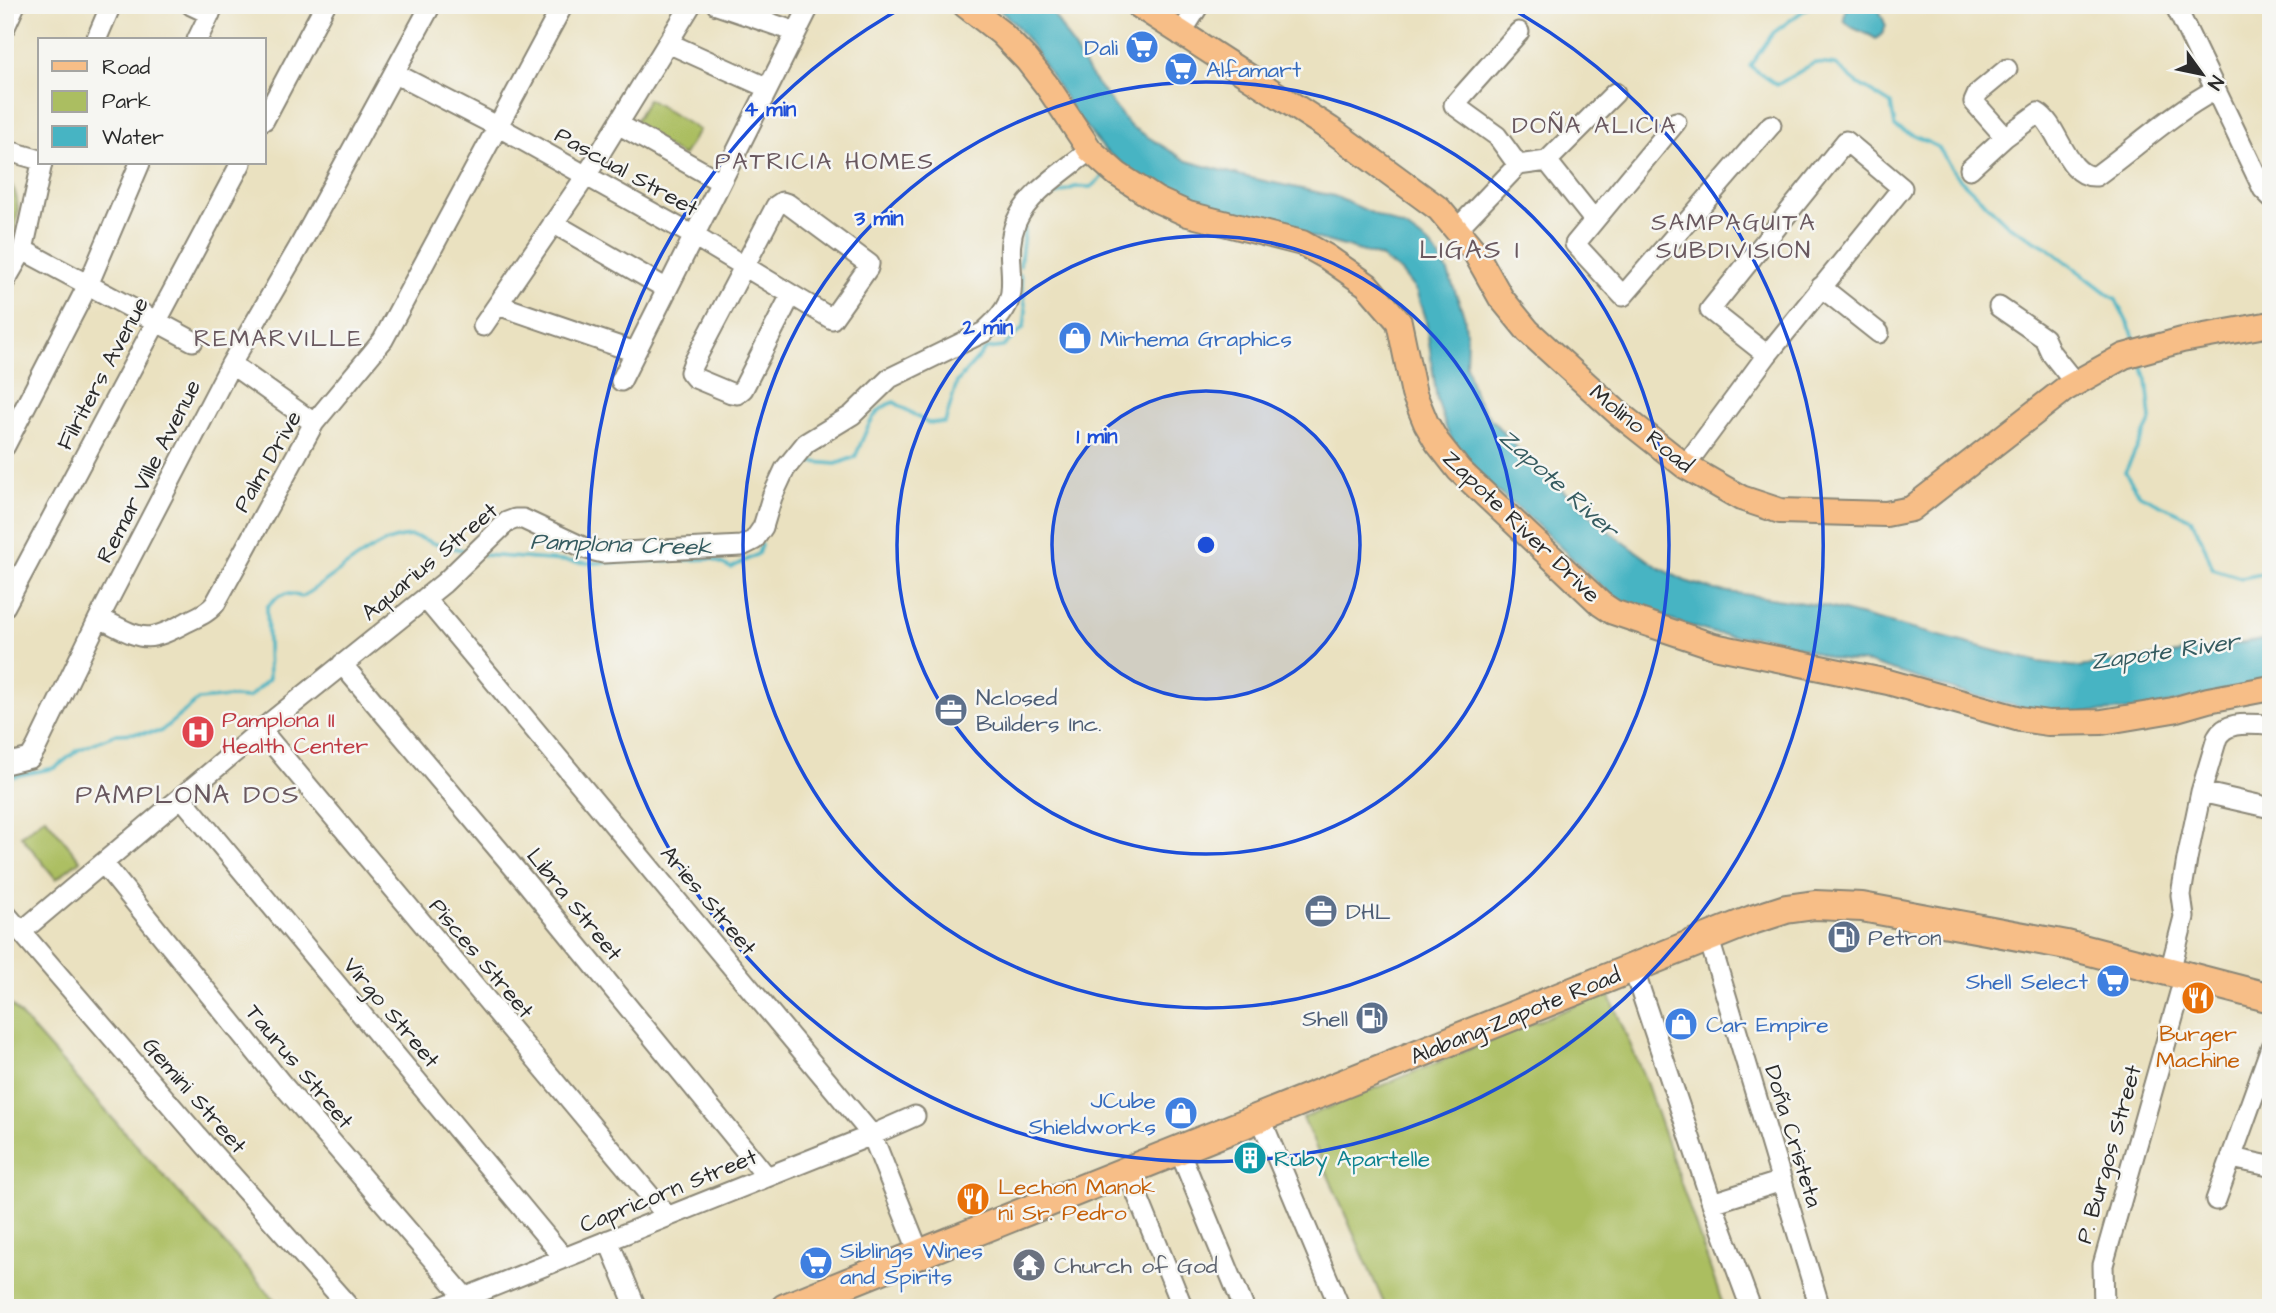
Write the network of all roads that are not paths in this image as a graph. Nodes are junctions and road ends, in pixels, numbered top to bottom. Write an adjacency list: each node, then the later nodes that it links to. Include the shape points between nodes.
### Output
1 (15, 5): 15 (street)
2 (111, 5): 19 (street)
3 (191, 5): 14 (street)
4 (325, 5): 27 (street)
5 (431, 5): 23 (street, Remar Ville Avenue)
6 (563, 5): 31 (street, Palm Drive)
7 (691, 5): 21 (street)
8 (716, 5): 16 (street)
9 (810, 5): 16 (street)
10 (965, 5): 34 (main road, Zapote River Drive, via 1027,60)
11 (1138, 5): 18 (main road, Molino Road)
12 (1199, 5): 18 (street)
13 (2175, 5): 25 (street)
14 (212, 9): 20 (street)
15 (5, 27)
16 (796, 32): 24 (street)
17 (1519, 32): 40 (street, via 1454,105 1497,136)
18 (1180, 35): 47 (main road, Molino Road, via 1330,130 1415,190)
19 (97, 38)
20 (198, 38)
21 (668, 43): 24 (street); 29 (street)
22 (2007, 69): 32 (street, via 1978,93 1974,102)
23 (394, 73): 31 (street, Pascual Street); 65 (street, Remar Ville Avenue)
24 (768, 88): 43 (street)
25 (2215, 90): 32 (street, via 2185,107 2096,176 2085,174 2071,160 2039,113); 44 (street)
26 (1615, 93): 36 (street)
27 (266, 116)
28 (1676, 122): 45 (street)
29 (618, 124): 42 (street); 43 (street)
30 (1771, 125): 45 (street, via 1623,296 1575,244)
31 (497, 126): 42 (street, Pascual Street); 68 (street, Palm Drive, via 383,340)
32 (2005, 137): 41 (street)
33 (5, 150): 35 (street)
34 (1092, 153): 71 (street, Aquarius Street, via 1037,194 1017,219 1009,242 1011,293 996,321 984,332 890,378 852,415 806,443 785,469 754,540 733,547 603,553 515,519); 75 (main road, Zapote River Drive, via 1157,200 1188,214 1302,243 1367,285 1399,322 1414,394 1437,442 1459,470 1613,612 1714,646 1878,679 2048,723 2102,722)
35 (38, 160)
36 (1546, 161): 40 (street); 45 (street)
37 (40, 164): 49 (street)
38 (140, 164): 52 (street)
39 (241, 164): 58 (street, Filriters Avenue)
40 (1518, 165): 47 (street)
41 (1970, 169)
42 (586, 176): 46 (street); 48 (street, Pascual Street)
43 (721, 182): 48 (street)
44 (2271, 197)
45 (1594, 220)
46 (553, 223): 54 (street); 56 (street)
47 (1458, 228): 70 (main road, Molino Road, via 1501,298 1528,331)
48 (694, 236): 50 (street, Pascual Street); 54 (street)
49 (23, 250): 51 (street); 52 (street)
50 (743, 266): 55 (street, Pascual Street); 55 (street, via 690,372 695,378 737,394 743,389); 55 (street, Pascual Street, via 782,202 869,264 832,319)
51 (5, 281)
52 (88, 285): 58 (street); 69 (street)
53 (1821, 288): 61 (street); 64 (street); 64 (street, via 1902,188 1846,141 1710,310)
54 (667, 289): 63 (street)
55 (792, 295)
56 (498, 305): 60 (street); 63 (street)
57 (1999, 307): 67 (street, via 2044,338)
58 (158, 321): 62 (street); 72 (street, Filriters Avenue)
59 (2271, 324): 67 (main road, Molino Road, via 2135,353)
60 (483, 326)
61 (1879, 333)
62 (193, 341)
63 (635, 352): 66 (street)
64 (1767, 355): 70 (street)
65 (231, 364): 68 (street); 73 (street, Remar Ville Avenue)
66 (621, 381)
67 (2075, 383): 70 (main road, Molino Road, via 1922,502 1900,512 1823,514 1768,508)
68 (314, 424): 73 (street, Palm Drive, via 212,608 155,638 141,637)
69 (5, 446)
70 (1685, 466)
71 (425, 598): 74 (street, Aquarius Street); 92 (street, Aries Street)
72 (5, 606)
73 (99, 618): 78 (street, Remar Ville Avenue, via 30,758)
74 (342, 664): 77 (street, Aquarius Street); 97 (street, Libra Street)
75 (2271, 688)
76 (2271, 725): 79 (street, P. Burgos Street, via 2230,725 2221,730)
77 (261, 730): 80 (street, Aquarius Street); 101 (street, Pisces Street)
78 (5, 764)
79 (2201, 792): 81 (street); 87 (street, P. Burgos Street, via 2181,891)
80 (181, 797): 82 (street, Aquarius Street); 104 (street, Virgo Street)
81 (2271, 808)
82 (103, 863): 84 (street, Aquarius Street); 105 (street, Taurus Street, via 281,1083)
83 (5, 913): 84 (street, Gemini Street)
84 (21, 932): 107 (street, Gemini Street)
85 (1709, 939): 86 (highway, Alabang-Zapote Road); 87 (highway, Alabang-Zapote Road, via 1786,909 1862,907 2067,945); 98 (street, Doña Cristeta)
86 (1633, 968): 91 (highway, Alabang-Zapote Road); 100 (street)
87 (2178, 973): 88 (highway, Alabang-Zapote Road); 115 (street, P. Burgos Street, via 2103,1265)
88 (2271, 998)
89 (2271, 1048): 94 (street)
90 (915, 1116): 92 (street, Capricorn Street)
91 (1260, 1117): 93 (highway, Alabang-Zapote Road); 112 (street)
92 (873, 1136): 97 (street, Capricorn Street); 103 (street, Aries Street)
93 (1179, 1150): 96 (highway, Alabang-Zapote Road); 111 (street)
94 (2232, 1158): 95 (street); 99 (street)
95 (2269, 1166)
96 (1127, 1170): 103 (highway, Alabang-Zapote Road); 110 (street)
97 (767, 1177): 101 (street, Capricorn Street)
98 (1782, 1181): 100 (street); 114 (street, Doña Cristeta)
99 (2216, 1200)
100 (1712, 1203): 113 (street)
101 (667, 1216): 102 (street, Capricorn Street)
102 (608, 1240): 104 (street, Capricorn Street); 106 (street)
103 (920, 1255): 109 (highway, Alabang-Zapote Road)
104 (564, 1258): 105 (street, Capricorn Street)
105 (464, 1296): 108 (street, Capricorn Street)
106 (635, 1305)
107 (350, 1308)
108 (439, 1308)
109 (785, 1308)
110 (1183, 1308)
111 (1244, 1308)
112 (1340, 1308)
113 (1751, 1308)
114 (1820, 1308)
115 (2105, 1308)

